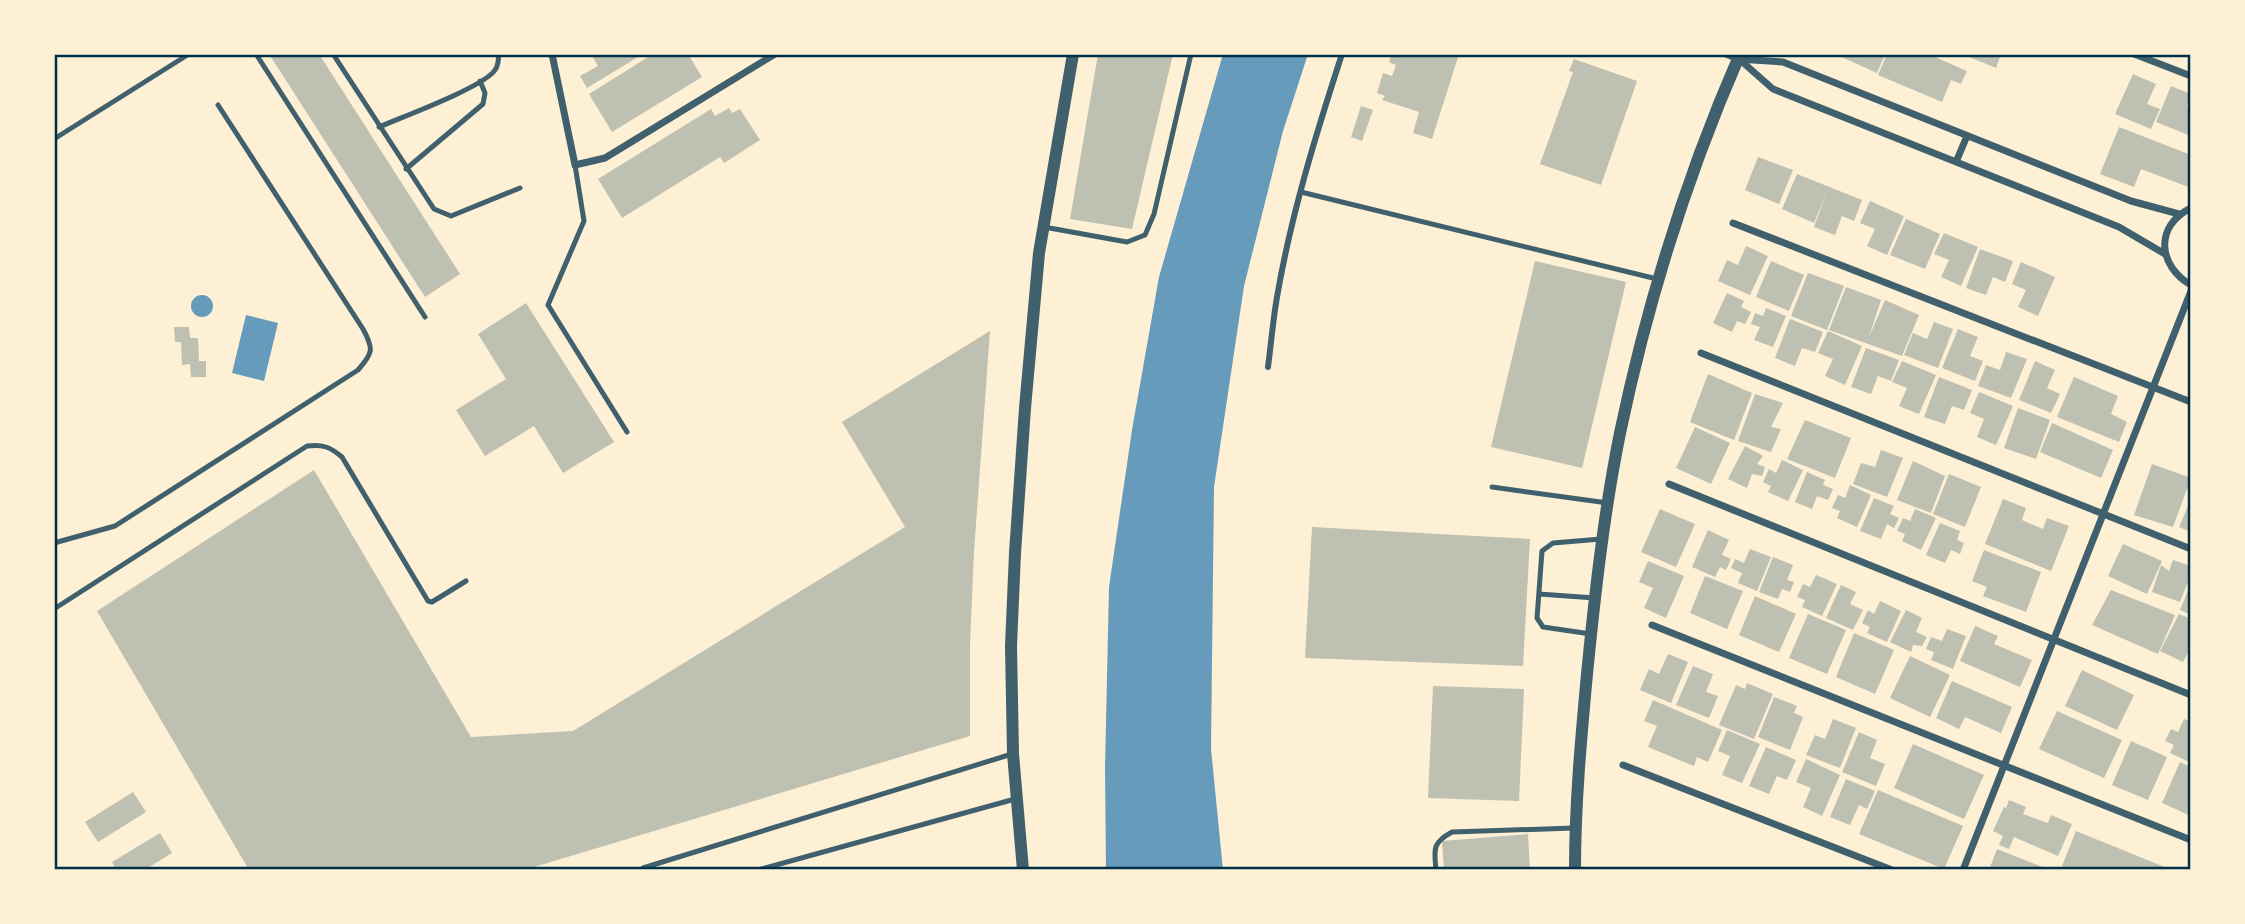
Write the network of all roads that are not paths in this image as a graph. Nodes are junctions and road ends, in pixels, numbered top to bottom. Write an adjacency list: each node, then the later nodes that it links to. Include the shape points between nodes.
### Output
1 (189, 54): 17 (lane)
2 (256, 54): 30 (lane)
3 (333, 54): 15 (lane)
4 (498, 54): 13 (lane, via 495,71)
5 (552, 54): 19 (street)
6 (775, 54): 19 (street, via 605,158)
7 (1073, 54): 26 (street)
8 (1191, 54): 26 (lane, via 1154,214 1145,235 1127,242)
9 (1342, 54): 22 (street)
10 (2134, 54): 12 (street)
11 (1735, 56): 16 (street, via 1783,62); 18 (street, via 1773,89); 28 (street)
12 (2191, 76)
13 (480, 81): 15 (lane); 20 (lane, via 483,104)
14 (218, 106): 41 (lane, via 363,328 371,344 370,356 358,370 116,526)
15 (379, 127): 20 (lane)
16 (1967, 136): 18 (street); 24 (street, via 2131,201)
17 (54, 139)
18 (1956, 162): 27 (street, via 2119,227)
19 (575, 165): 35 (lane, via 584,221 548,305)
20 (406, 169): 21 (lane, via 434,209 451,216)
21 (520, 188)
22 (1301, 192): 28 (lane); 32 (street, via 1277,297)
23 (2191, 208): 24 (street)
24 (2179, 214): 27 (street, via 2168,229)
25 (1733, 223): 33 (street)
26 (1044, 227): 51 (street, via 1030,339 1016,540 1011,646)
27 (2165, 254): 29 (street, via 2172,271)
28 (1660, 279): 38 (street, via 1620,433)
29 (2191, 288): 33 (street)
30 (425, 317)
31 (1701, 353): 39 (street)
32 (1268, 367)
33 (2153, 387): 34 (street); 39 (street)
34 (2191, 402)
35 (627, 432)
36 (1669, 484): 49 (street)
37 (1492, 487): 38 (lane)
38 (1608, 503): 40 (street)
39 (2103, 514): 42 (street); 49 (street)
40 (1602, 539): 44 (lane, via 1545,546); 45 (street)
41 (54, 543)
42 (2191, 549)
43 (466, 581): 46 (lane, via 428,601 342,457 319,444 307,446)
44 (1539, 594): 45 (lane); 48 (lane, via 1536,618 1543,627)
45 (1595, 598): 48 (street)
46 (54, 609)
47 (1652, 625): 53 (street)
48 (1591, 634): 55 (street)
49 (2054, 640): 50 (street); 53 (street)
50 (2191, 695)
51 (1013, 754): 54 (street); 57 (lane)
52 (1623, 765): 62 (street)
53 (2004, 766): 56 (street); 63 (street)
54 (1016, 798): 58 (lane); 59 (street)
55 (1576, 828): 60 (lane, via 1452,832 1439,839 1434,849); 61 (street)
56 (2191, 840)
57 (643, 868)
58 (758, 870)
59 (1023, 870)
60 (1437, 870)
61 (1575, 870)
62 (1892, 870)
63 (1964, 870)

